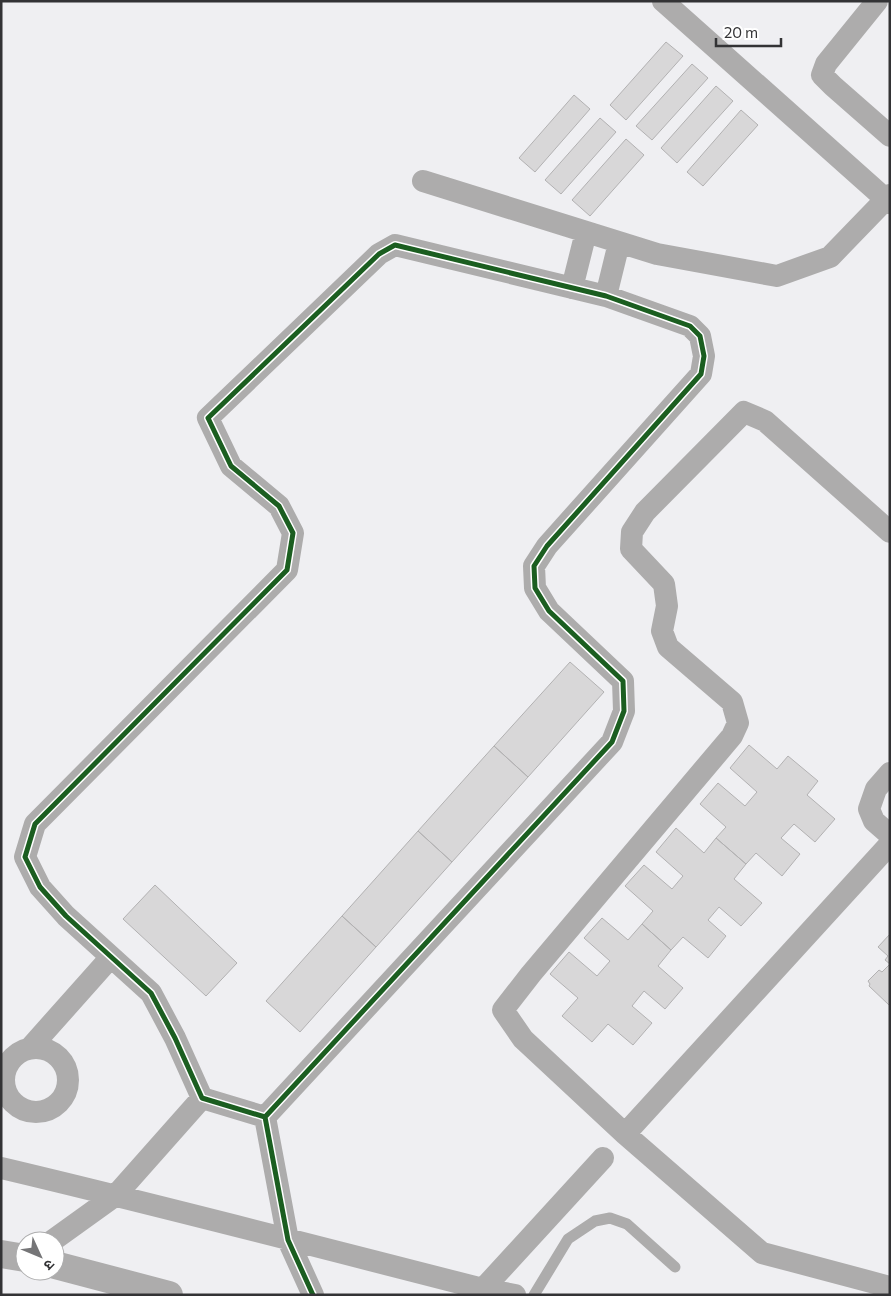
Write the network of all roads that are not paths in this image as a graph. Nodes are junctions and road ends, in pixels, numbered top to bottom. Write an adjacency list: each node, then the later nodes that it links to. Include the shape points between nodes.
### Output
1 (663, 1): 5 (street)
2 (877, 1): 3 (street, via 826,64 822,75)
3 (890, 136)
4 (423, 181): 6 (street)
5 (888, 199): 7 (street, via 830,257 777,276 656,254)
6 (586, 232): 7 (street); 8 (street)
7 (619, 243): 9 (street)
8 (572, 288): 9 (street); 14 (street, via 395,244 379,254 208,418 231,466 279,506 293,533 287,570 35,824 25,857 40,887)
9 (606, 296): 17 (street, via 690,326 700,336 704,356 701,374 547,546 534,566 535,588 549,612 623,681 624,711 612,742)
10 (890, 532): 18 (street, via 765,421 744,412 644,512 632,532 631,548 664,584 667,606 662,631 668,647 732,702 738,723 732,736 503,1010 523,1039)
11 (890, 773): 12 (street, via 876,789 869,809 874,821)
12 (890, 835)
13 (890, 844): 18 (street)
14 (111, 957): 15 (street); 16 (street, via 151,993)
15 (30, 1048)
16 (202, 1098): 17 (street); 21 (street)
17 (265, 1117): 23 (street)
18 (625, 1134): 28 (street, via 762,1252)
19 (603, 1158): 29 (street)
20 (1, 1168): 21 (street)
21 (116, 1195): 22 (street); 23 (street)
22 (65, 1232)
23 (288, 1240): 29 (street); 31 (street)
24 (1, 1254): 25 (street)
25 (15, 1256)
26 (675, 1266): 33 (lane, via 627,1224 610,1218 595,1221 568,1238)
27 (65, 1268): 30 (street)
28 (890, 1287)
29 (482, 1292): 32 (street)
30 (169, 1295)
31 (313, 1295)
32 (515, 1295)
33 (534, 1295)

